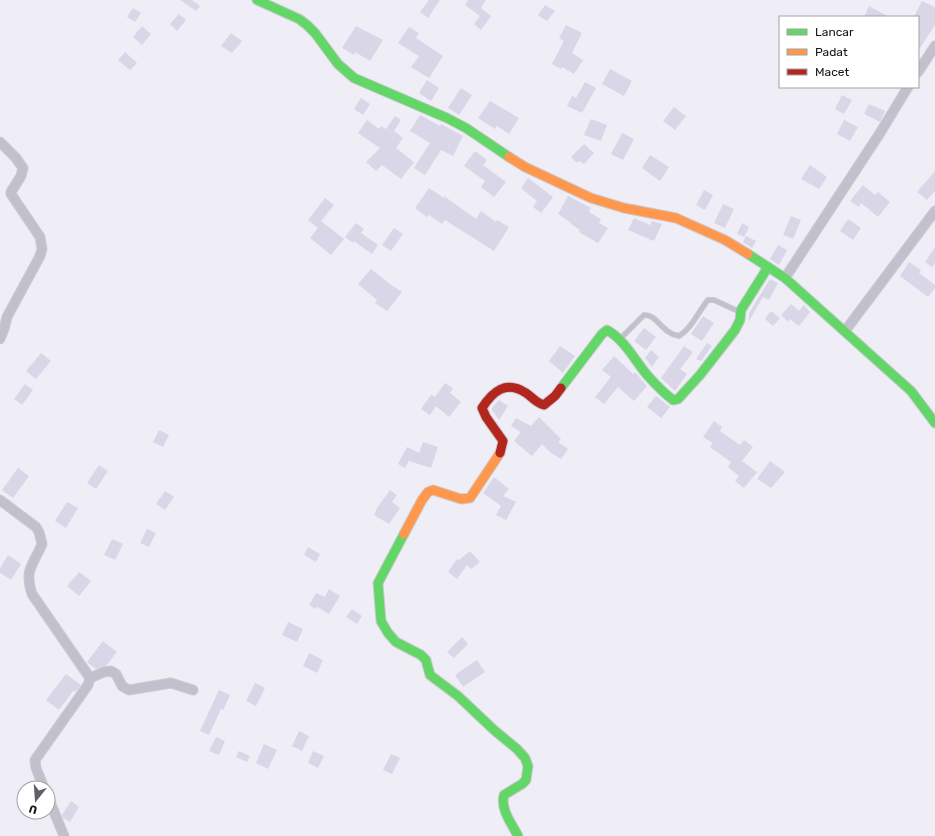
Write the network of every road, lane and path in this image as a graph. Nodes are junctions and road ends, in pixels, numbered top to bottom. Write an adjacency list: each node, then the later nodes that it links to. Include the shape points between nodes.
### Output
1 (257, 0): 7 (street, via 307,25 338,64 361,82 447,118 513,160 591,198 690,223 725,240)
2 (935, 46): 3 (street)
3 (919, 70)
4 (907, 88): 8 (street)
5 (0, 142): 11 (street, via 23,168 11,194 40,237 42,249 7,317)
6 (935, 212): 10 (street)
7 (768, 267): 8 (street); 9 (street)
8 (785, 278): 10 (street)
9 (740, 312): 12 (lane, via 714,300 708,300 679,336 668,333 652,317 644,315); 12 (street, via 740,320 735,330 700,375 676,400 652,380)
10 (845, 331): 13 (street, via 911,391)
11 (0, 339)
12 (619, 340): 20 (street, via 610,331 603,332 555,396 544,406 514,387 503,387 488,399 482,408 503,441 499,455 470,498 461,499 433,490 428,492 409,521 378,583 381,621 388,633 396,642 421,655 426,660 430,675 458,696 517,749 527,763 528,774 525,781 502,799 503,807)
13 (935, 423)
14 (0, 500): 15 (street, via 40,532 42,544 29,571 28,582 32,594)
15 (90, 678): 16 (street, via 111,671 116,674 122,686 129,690 171,683); 17 (street, via 88,685 35,760)
16 (193, 690)
17 (41, 780)
18 (56, 816): 19 (street)
19 (64, 836)
20 (518, 836)

